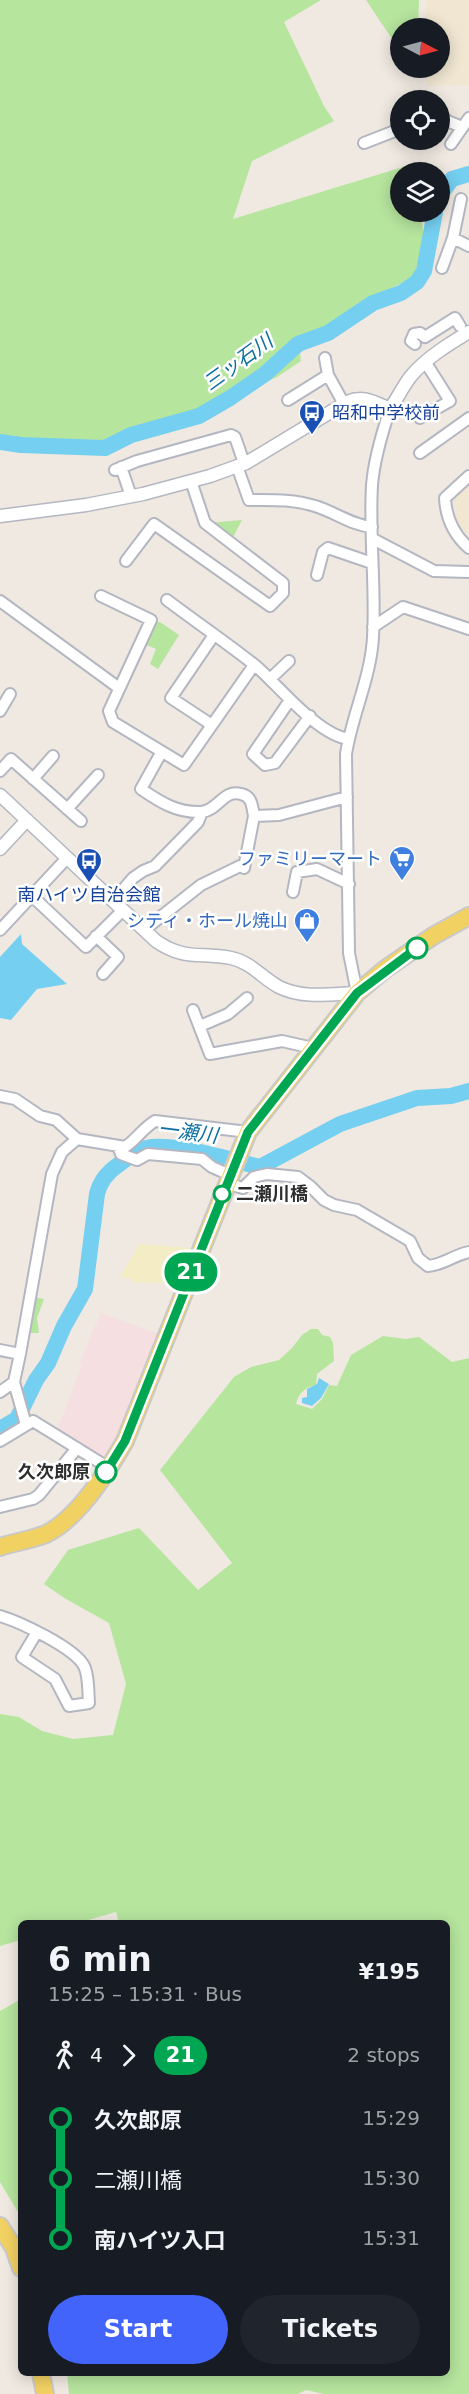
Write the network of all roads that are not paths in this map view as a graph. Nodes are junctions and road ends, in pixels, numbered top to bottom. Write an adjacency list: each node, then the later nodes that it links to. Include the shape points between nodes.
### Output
1 (450, 120): 2 (street)
2 (466, 123): 5 (street)
3 (390, 133): 4 (street)
4 (364, 143)
5 (451, 144)
6 (461, 200): 7 (street)
7 (453, 238): 8 (street); 9 (street)
8 (469, 246)
9 (442, 268)
10 (464, 329): 11 (street, via 455,318 425,337 414,334 411,341); 13 (street)
11 (415, 344)
12 (325, 358): 14 (street)
13 (426, 363): 17 (street, via 411,376); 18 (street, via 450,401)
14 (328, 375): 15 (street); 16 (street)
15 (288, 399)
16 (344, 404): 17 (street, via 358,397); 21 (street)
17 (390, 409): 26 (street, via 372,483)
18 (420, 418)
19 (469, 418): 20 (street)
20 (420, 453)
21 (241, 464): 23 (street); 24 (street, via 235,437 231,435 118,469); 26 (street, via 249,500 291,500 317,506 359,526)
22 (469, 476): 28 (street, via 445,498 447,517)
23 (191, 481): 24 (street); 29 (street, via 206,523 283,583 283,593 270,606 154,524)
24 (131, 496): 25 (street)
25 (0, 516)
26 (372, 527): 27 (street)
27 (373, 539): 30 (street); 31 (street, via 434,571)
28 (469, 548)
29 (126, 561)
30 (372, 562): 32 (street, via 328,549 323,552); 36 (street)
31 (469, 572)
32 (317, 575)
33 (101, 596): 42 (street, via 151,620)
34 (167, 600): 38 (street)
35 (0, 601): 42 (street)
36 (373, 627): 37 (street, via 403,607); 48 (street, via 368,667)
37 (469, 629)
38 (214, 635): 40 (street); 47 (street, via 171,698)
39 (289, 661): 41 (street)
40 (254, 665): 41 (street); 47 (street)
41 (270, 679): 44 (street)
42 (119, 688): 49 (street, via 109,711 112,722)
43 (10, 694): 45 (street)
44 (290, 699): 46 (street); 46 (street, via 253,754 265,765 275,763)
45 (0, 711)
46 (310, 716): 48 (street, via 336,737)
47 (212, 725): 49 (street, via 184,765)
48 (348, 739): 55 (street)
49 (161, 753): 57 (street, via 141,789 168,806)
50 (53, 756): 53 (street)
51 (0, 771): 53 (street, via 11,759)
52 (98, 775): 56 (street)
53 (33, 779): 56 (street)
54 (0, 795): 59 (street)
55 (347, 797): 58 (street, via 279,814); 63 (street)
56 (68, 809): 60 (street)
57 (202, 812): 58 (street, via 235,792 250,799); 66 (street, via 198,822 155,866 133,878)
58 (254, 816): 70 (street, via 244,868 240,866 201,885)
59 (27, 820): 61 (street); 62 (street)
60 (81, 821)
61 (0, 849)
62 (67, 858): 65 (street); 66 (street)
63 (349, 884): 64 (street, via 317,869 297,872); 73 (street, via 349,953)
64 (293, 892)
65 (32, 896): 69 (street); 71 (street, via 86,946)
66 (113, 901): 67 (street)
67 (123, 910): 70 (street); 71 (street)
68 (469, 916): 73 (main road, via 433,936)
69 (0, 930)
70 (144, 930): 73 (street, via 170,951 232,958 291,992)
71 (96, 936): 72 (street, via 118,957)
72 (103, 974)
73 (357, 993): 77 (main road)
74 (248, 998): 76 (street, via 228,1014)
75 (194, 1010): 76 (street)
76 (200, 1026): 77 (street, via 210,1054 282,1041)
77 (313, 1048): 79 (main road)
78 (0, 1096): 80 (street, via 15,1099 40,1116 57,1120)
79 (248, 1132): 81 (street, via 155,1121 135,1141); 82 (main road)
80 (77, 1139): 81 (street); 85 (street, via 62,1152 52,1174)
81 (118, 1146): 82 (street, via 121,1154 137,1160 148,1154 202,1159)
82 (229, 1176): 83 (street, via 243,1188 254,1177 267,1174 298,1177 324,1200 357,1210 410,1241 418,1258 428,1266); 91 (main road, via 125,1441)
83 (469, 1252)
84 (0, 1350): 85 (street)
85 (20, 1354): 86 (street)
86 (14, 1383): 87 (street); 88 (street)
87 (0, 1392)
88 (26, 1425): 89 (street); 90 (street, via 33,1421)
89 (0, 1441)
90 (77, 1448): 91 (street); 92 (street, via 39,1495)
91 (109, 1468): 93 (main road, via 71,1515 47,1533)
92 (0, 1507)
93 (2, 1545)
94 (0, 1616): 95 (street)
95 (38, 1632): 95 (street, via 74,1654 84,1667 89,1703 69,1706 55,1679 22,1657)
96 (0, 2226): 97 (main road)
97 (18, 2259)
98 (42, 2376): 99 (main road)
99 (45, 2394)

